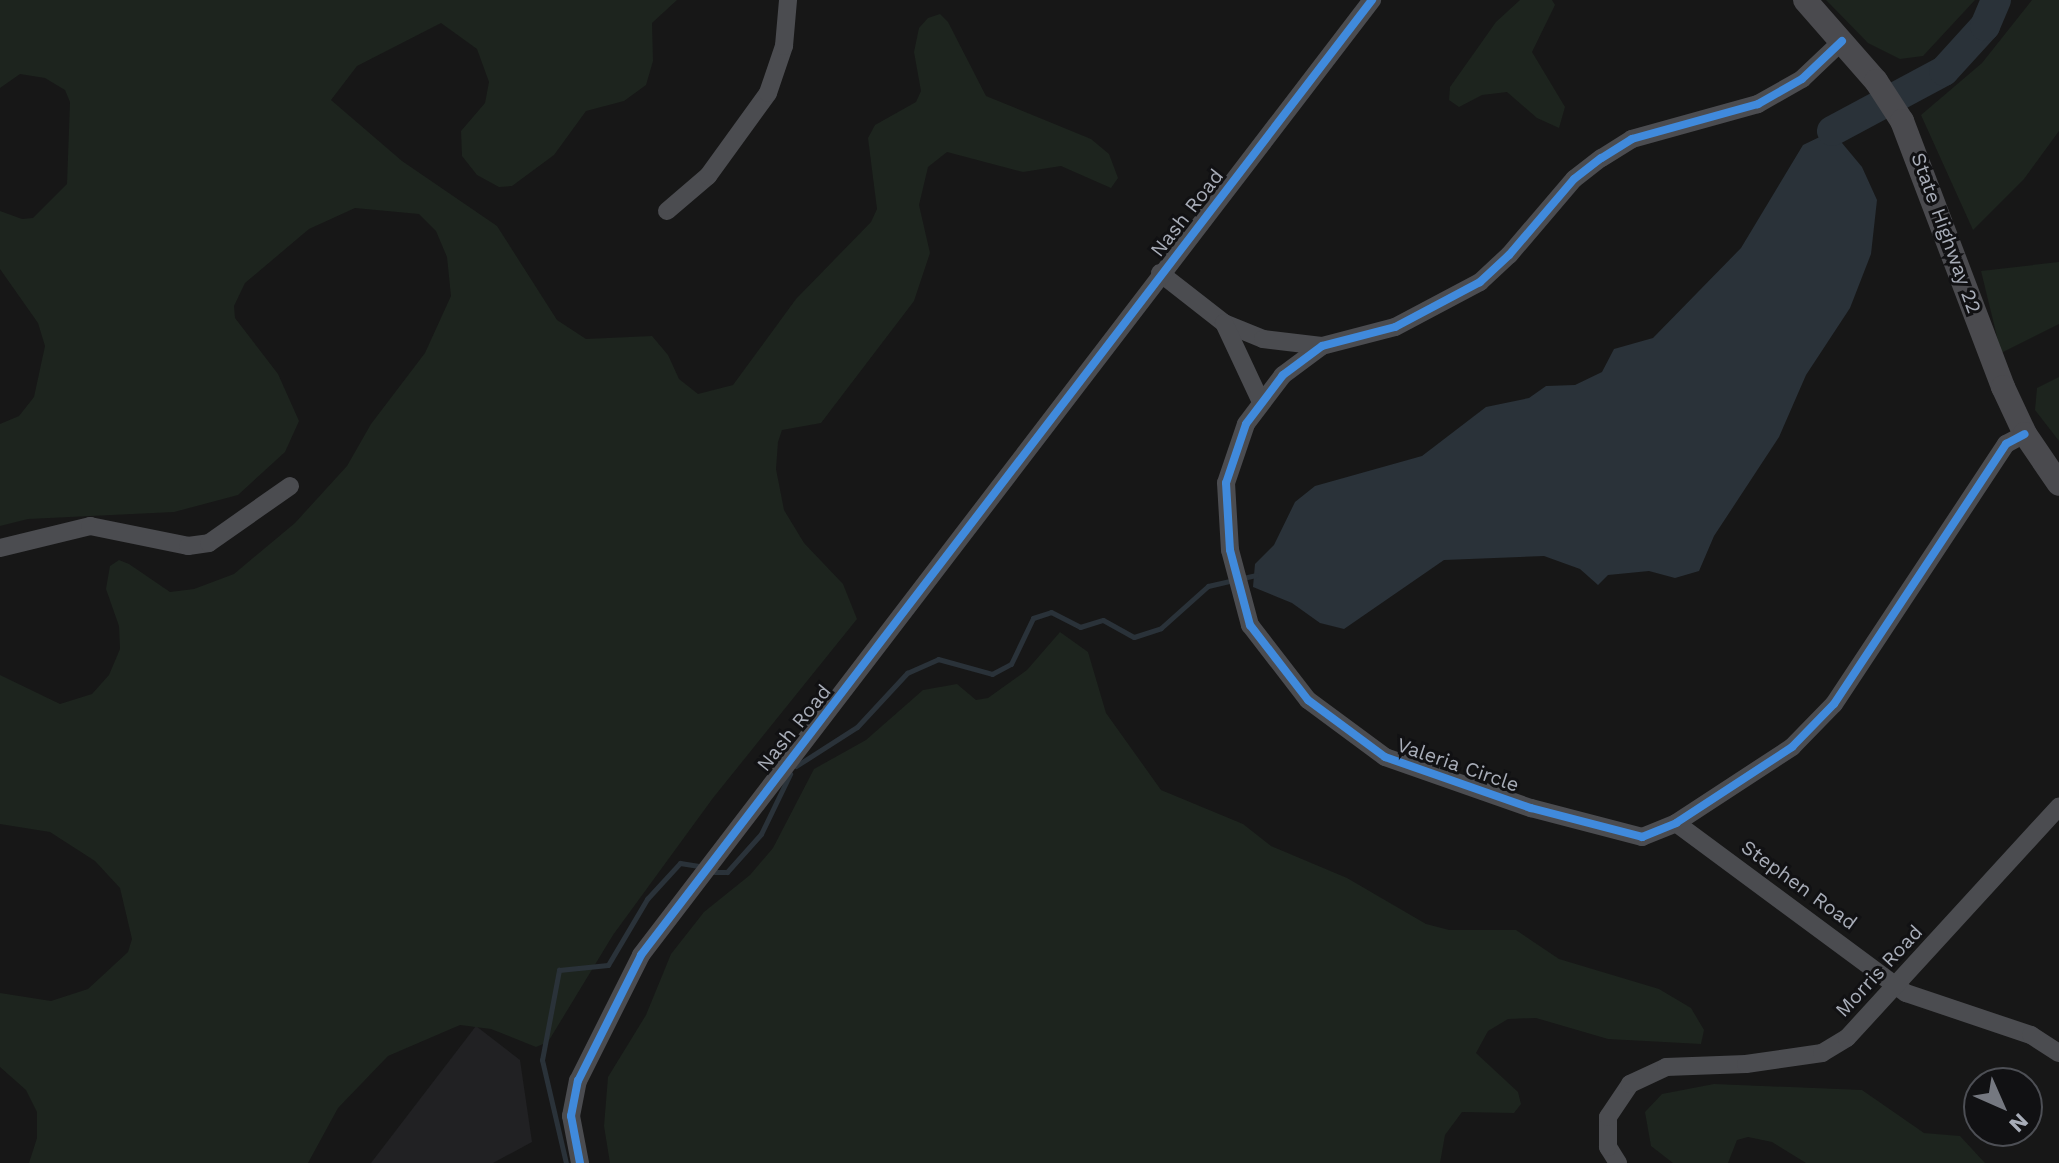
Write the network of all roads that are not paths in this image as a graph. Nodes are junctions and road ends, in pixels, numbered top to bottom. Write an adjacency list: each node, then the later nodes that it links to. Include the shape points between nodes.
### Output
1 (788, 0): 5 (street, via 784,46 768,93 708,176)
2 (1372, 0): 6 (street, Nash Road)
3 (1805, 0): 4 (main road, State Highway 22)
4 (1842, 41): 8 (street, Valeria Circle, via 1802,79 1758,104 1632,139 1601,158 1574,179 1480,282 1440,306 1395,327); 10 (main road, State Highway 22, via 1902,121)
5 (667, 211)
6 (1160, 273): 7 (street, Valeria Circle); 18 (street, Nash Road, via 978,519 756,799 641,955 578,1081 571,1116)
7 (1224, 323): 8 (street, Valeria Circle, via 1263,339); 9 (street, Valeria Circle)
8 (1322, 346): 9 (street, Valeria Circle)
9 (1260, 400): 15 (street, Valeria Circle, via 1226,483 1230,550 1250,625 1308,700 1385,757 1531,808 1642,837)
10 (2025, 434): 11 (main road, State Highway 22); 15 (street, Valeria Circle, via 1997,457 1834,704 1792,747)
11 (2059, 484)
12 (290, 486): 13 (street, via 209,543 188,546 90,526)
13 (0, 548)
14 (2059, 807): 16 (street, Morris Road)
15 (1676, 823): 16 (street, Stephen Road)
16 (1896, 983): 17 (street, Stephen Road, via 1906,993 2031,1035); 19 (street, Morris Road, via 1847,1038 1822,1053 1746,1064 1666,1067 1630,1084 1608,1117 1608,1147)
17 (2059, 1053)
18 (580, 1163)
19 (1618, 1163)

